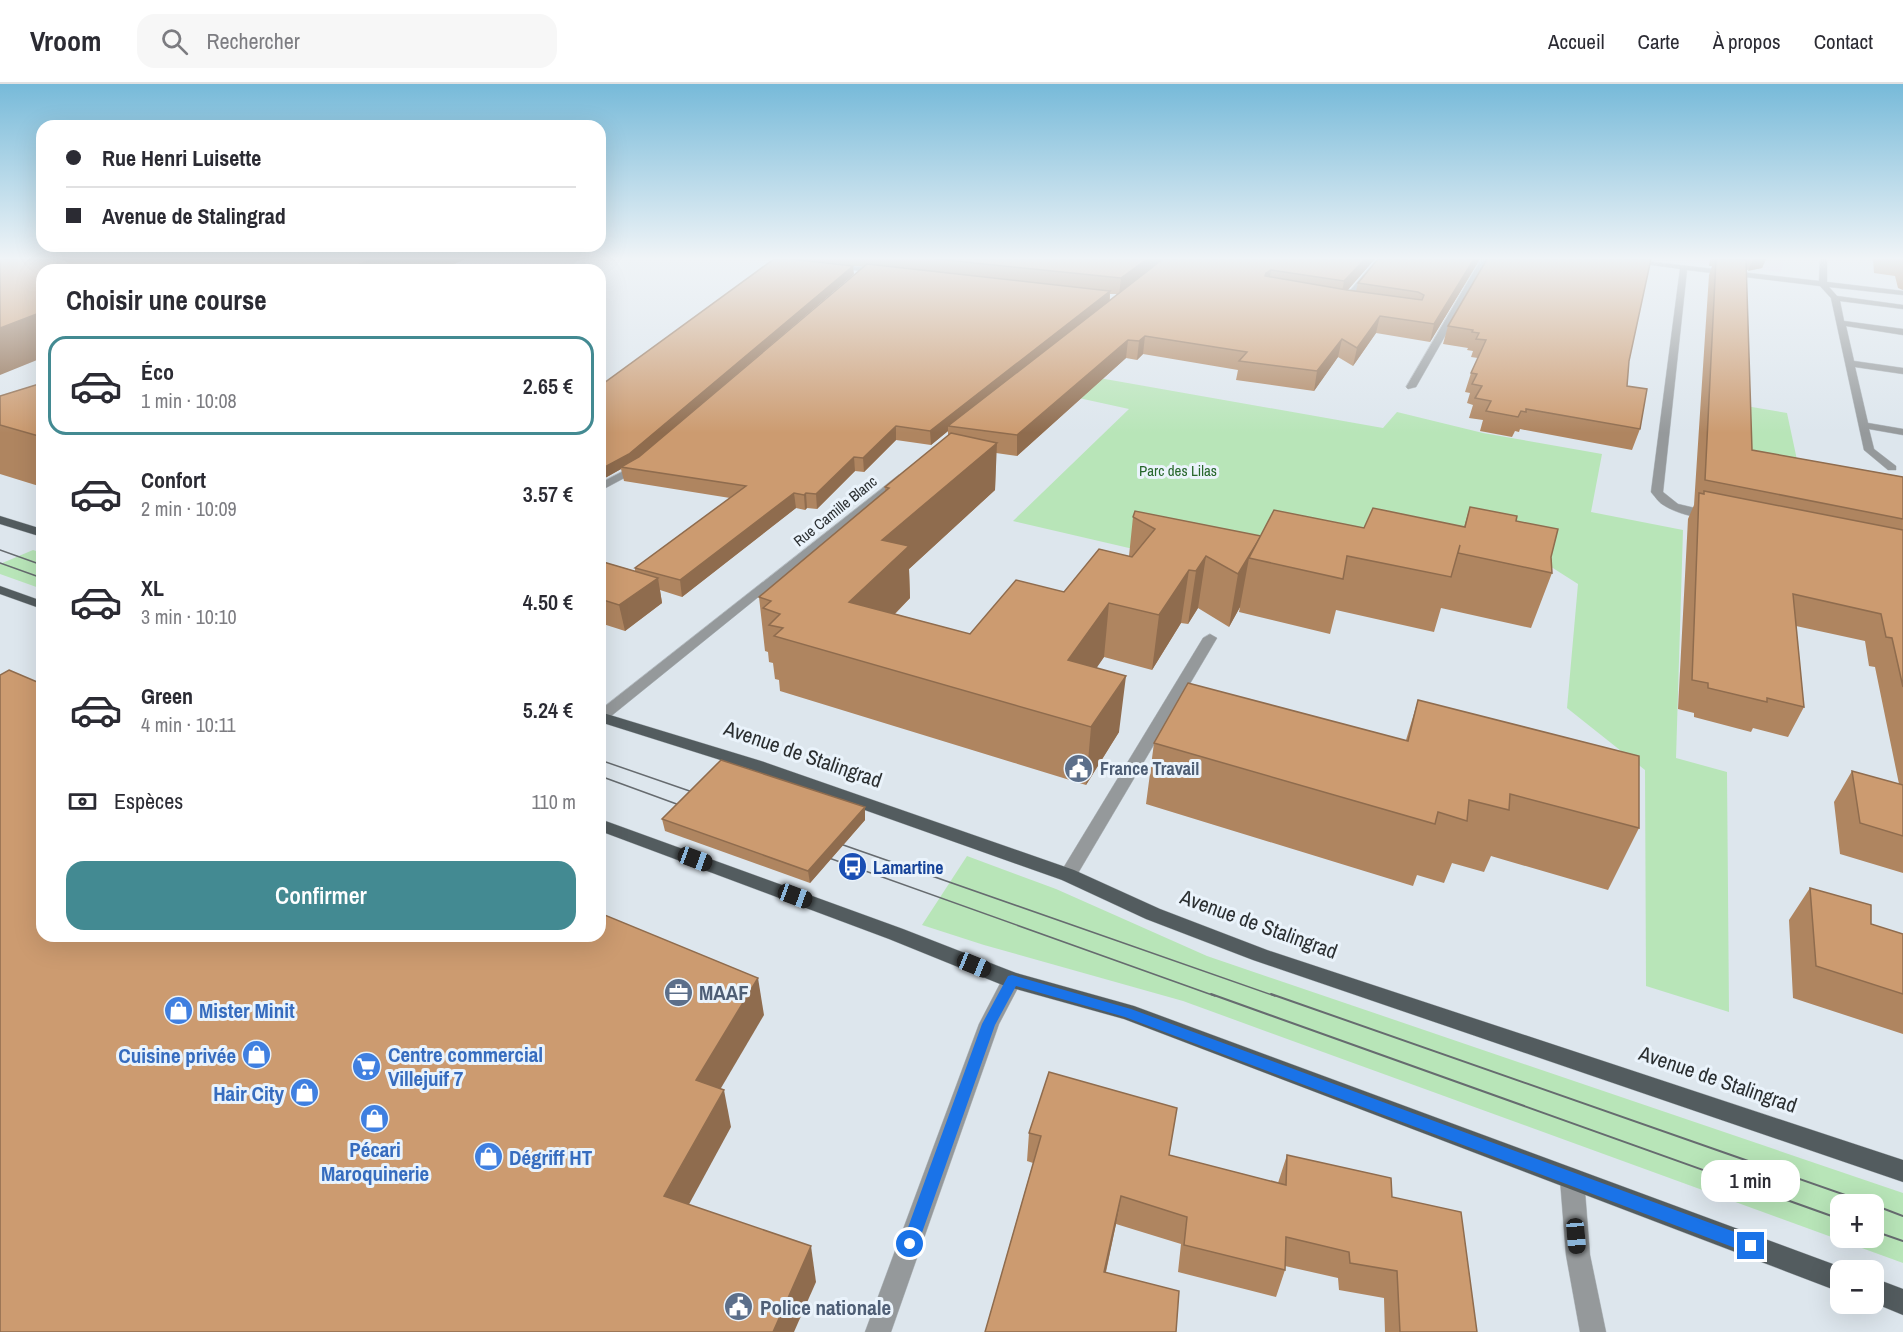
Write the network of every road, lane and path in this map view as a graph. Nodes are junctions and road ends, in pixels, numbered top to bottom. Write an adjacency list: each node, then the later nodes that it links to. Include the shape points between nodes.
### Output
1 (1451, 317): 8 (street)
2 (1678, 317): 16 (street, via 1657,492 1678,508)
3 (1838, 317): 4 (street)
4 (1839, 323): 5 (street); 6 (street)
5 (1903, 332)
6 (1849, 363): 7 (street); 9 (street)
7 (1903, 371)
8 (1411, 387)
9 (1863, 425): 10 (street); 12 (street, via 1869,450)
10 (1903, 432)
11 (645, 461): 15 (street)
12 (1897, 468): 14 (street, via 1880,470)
13 (910, 470): 22 (street, Rue Camille Blanc)
14 (1881, 475)
15 (606, 486)
16 (1723, 517)
17 (0, 520): 18 (main road)
18 (36, 530)
19 (0, 590): 20 (main road)
20 (36, 603)
21 (1210, 638): 25 (street)
22 (606, 712)
23 (606, 719): 25 (main road, Avenue de Stalingrad, via 755,765)
24 (606, 827): 26 (main road)
25 (1068, 875): 27 (main road, Avenue de Stalingrad, via 1260,955)
26 (1012, 980): 28 (main road, via 1127,1012); 32 (street, via 988,1024)
27 (1903, 1171)
28 (1572, 1179): 29 (main road); 33 (street, via 1578,1255)
29 (1830, 1275)
30 (1884, 1295): 31 (main road)
31 (1903, 1302)
32 (878, 1332)
33 (1593, 1332)

